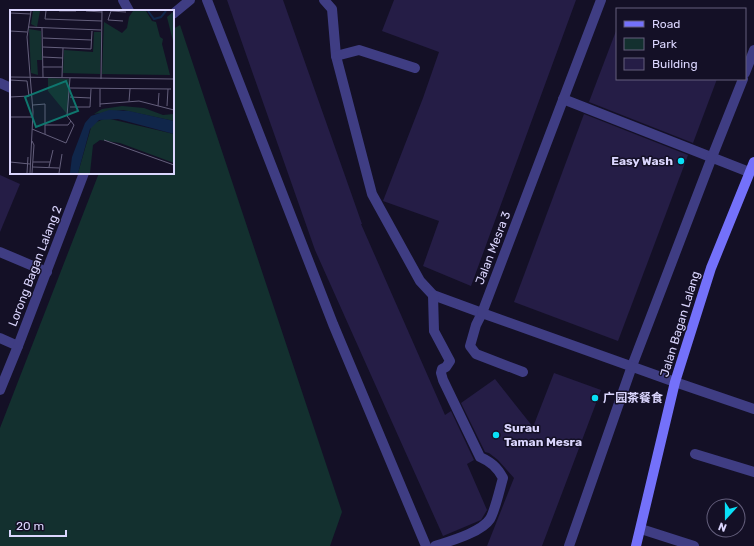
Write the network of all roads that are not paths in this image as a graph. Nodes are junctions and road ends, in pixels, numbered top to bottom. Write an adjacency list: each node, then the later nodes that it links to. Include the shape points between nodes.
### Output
1 (123, 0): 6 (street)
2 (190, 0): 7 (street)
3 (207, 0): 35 (street, via 333,324)
4 (324, 0): 9 (street, via 332,9)
5 (601, 0): 15 (street, Jalan Mesra 3)
6 (128, 10)
7 (174, 13)
8 (754, 50): 11 (street)
9 (336, 56): 10 (street, via 359,50); 22 (street, via 372,194 420,281)
10 (415, 68)
11 (746, 70)
12 (743, 80): 16 (street)
13 (0, 84): 14 (street)
14 (10, 88)
15 (563, 99): 16 (street); 23 (street, Jalan Mesra 3)
16 (712, 157): 19 (street); 26 (street)
17 (754, 162): 19 (main road, Jalan Bagan Lalang)
18 (84, 174): 21 (street, Lorong Bagan Lalang 2)
19 (750, 177): 28 (main road, Jalan Bagan Lalang, via 711,268)
20 (0, 252): 21 (street)
21 (47, 272): 25 (street, Lorong Bagan Lalang 2)
22 (433, 295): 23 (street); 36 (street, via 434,332 450,361 442,369 443,380 480,457 499,469 503,478 490,519 485,525)
23 (482, 313): 26 (street); 27 (street, Jalan Mesra 3, via 470,346 476,354)
24 (0, 338): 25 (street)
25 (18, 346): 29 (street, Lorong Bagan Lalang 2)
26 (632, 366): 28 (street); 37 (street)
27 (523, 372)
28 (675, 382): 30 (street); 33 (main road, Jalan Bagan Lalang)
29 (0, 390)
30 (754, 409)
31 (696, 454): 32 (street)
32 (754, 472)
33 (641, 529): 34 (street); 38 (main road, Jalan Bagan Lalang)
34 (689, 545)
35 (426, 546)
36 (435, 546)
37 (569, 546)
38 (636, 546)

